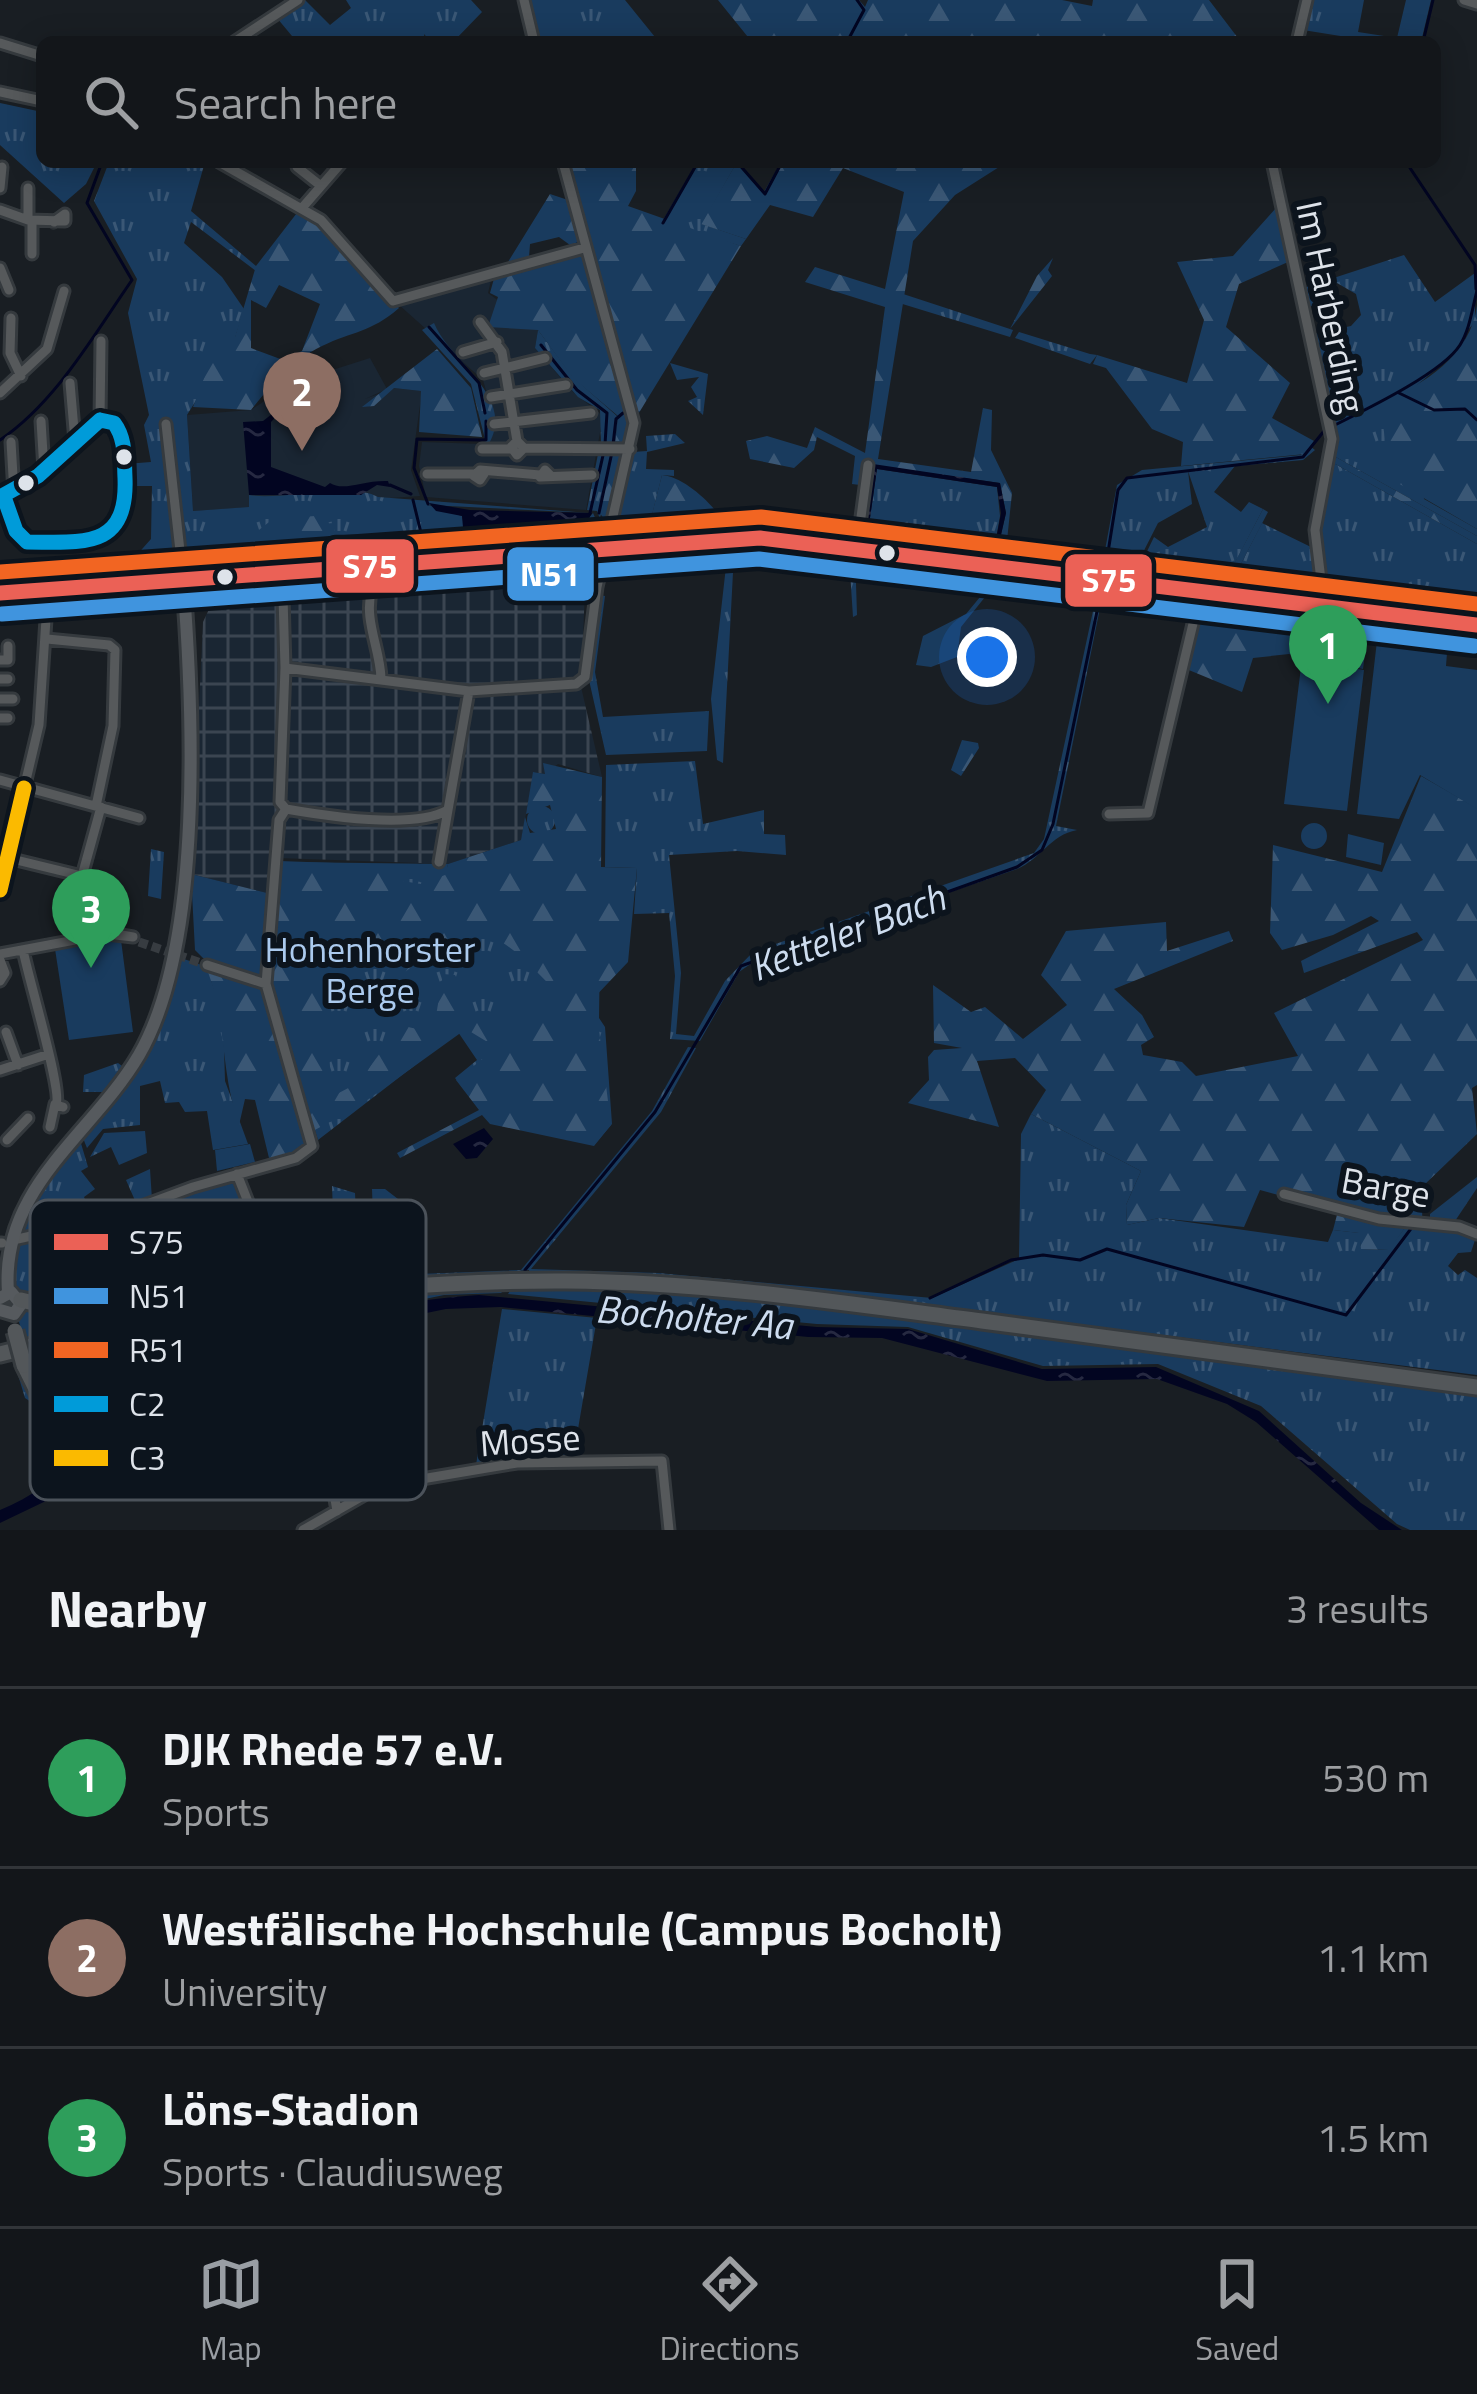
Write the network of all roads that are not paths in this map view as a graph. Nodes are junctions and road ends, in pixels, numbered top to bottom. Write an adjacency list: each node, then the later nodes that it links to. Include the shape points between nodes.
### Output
1 (298, 0): 6 (street)
2 (524, 0): 7 (street)
3 (1307, 0): 8 (street)
4 (1464, 0): 5 (street)
5 (1477, 4)
6 (243, 36)
7 (533, 36)
8 (1298, 36)
9 (0, 43): 10 (street)
10 (36, 54)
11 (0, 92): 12 (street)
12 (36, 100)
13 (2, 167): 20 (street)
14 (238, 168): 22 (street)
15 (298, 168): 19 (street)
16 (337, 168): 19 (street)
17 (564, 168): 26 (street)
18 (1273, 168): 70 (street, Im Harberding, via 1333,448 1315,530)
19 (321, 185): 22 (street)
20 (0, 188)
21 (28, 188): 24 (street)
22 (302, 208): 26 (street, via 393,301)
23 (0, 210): 24 (street)
24 (30, 220): 25 (street); 27 (street)
25 (54, 222)
26 (584, 248): 55 (street, via 632,408)
27 (32, 254)
28 (0, 268): 29 (street)
29 (9, 290)
30 (64, 291): 39 (street, via 51,342)
31 (11, 319): 39 (street, via 10,353)
32 (480, 322): 34 (street)
33 (101, 341): 46 (street)
34 (497, 342): 35 (street); 37 (street)
35 (463, 352)
36 (545, 358): 37 (street)
37 (506, 368): 38 (street); 43 (street)
38 (484, 373)
39 (21, 376): 42 (street)
40 (70, 383): 51 (street)
41 (566, 385): 43 (street)
42 (0, 393)
43 (512, 394): 44 (street); 48 (street)
44 (491, 398)
45 (591, 413): 48 (street)
46 (100, 420): 51 (street); 61 (street, via 123,436 125,506 110,533 84,543 27,542)
47 (40, 421): 57 (street)
48 (515, 422): 50 (street); 53 (street)
49 (166, 424): 64 (street)
50 (494, 424)
51 (75, 441): 57 (street)
52 (10, 442): 61 (street)
53 (517, 448): 54 (street); 55 (street); 59 (street)
54 (482, 449)
55 (630, 449): 62 (street)
56 (868, 465): 63 (street)
57 (44, 470): 61 (street)
58 (427, 475): 59 (street)
59 (518, 475): 60 (street)
60 (592, 475)
61 (6, 496)
62 (606, 547): 63 (main road, via 734,538); 64 (main road); 77 (street, via 581,681)
63 (857, 547): 67 (main road)
64 (183, 578): 65 (main road); 110 (main road, via 187,785 172,966 121,1084 22,1200 5,1252)
65 (48, 589): 68 (main road); 72 (street)
66 (372, 590): 76 (street)
67 (1201, 590): 70 (main road); 85 (street, via 1148,813)
68 (0, 592)
69 (283, 596): 75 (street)
70 (1324, 605): 71 (main road)
71 (1477, 625)
72 (47, 638): 81 (street); 82 (street, via 115,650)
73 (8, 646): 74 (street, via 8,660)
74 (0, 660)
75 (285, 668): 76 (street); 83 (street, via 279,796)
76 (381, 678): 77 (street)
77 (469, 691): 84 (street)
78 (0, 699): 79 (street)
79 (13, 699)
80 (0, 780): 81 (street)
81 (24, 788): 82 (street); 87 (street)
82 (99, 807): 86 (street); 87 (street, via 82,876)
83 (286, 809): 84 (street, via 391,819); 95 (street)
84 (448, 810): 88 (street)
85 (1108, 814)
86 (140, 818)
87 (8, 857): 89 (street)
88 (439, 862)
89 (0, 890)
90 (135, 941): 91 (street, via 116,934)
91 (23, 950): 92 (street); 97 (street)
92 (0, 957): 94 (street)
93 (207, 965): 95 (street)
94 (0, 981)
95 (266, 984): 104 (street, via 313,1142 296,1158)
96 (6, 1032): 98 (street)
97 (49, 1054): 98 (street); 102 (street, via 58,1101)
98 (18, 1065): 99 (street)
99 (1, 1070): 100 (street)
100 (0, 1082)
101 (28, 1118): 103 (street)
102 (50, 1126)
103 (2, 1140)
104 (237, 1174): 106 (street); 107 (street)
105 (1284, 1194): 108 (street, Barge)
106 (162, 1200)
107 (247, 1200)
108 (1477, 1234)
109 (426, 1282): 118 (highway, via 657,1281 820,1296)
110 (11, 1311): 115 (highway, bridge)
111 (30, 1345): 112 (highway)
112 (0, 1352): 115 (highway)
113 (30, 1357): 115 (highway)
114 (30, 1358): 115 (highway)
115 (26, 1359): 116 (highway); 117 (highway)
116 (30, 1369)
117 (30, 1373)
118 (1477, 1385)
119 (426, 1478): 124 (street, Mosse, via 517,1463 662,1461)
120 (335, 1500): 122 (street)
121 (356, 1500): 122 (street, Mosse)
122 (337, 1511): 123 (street, Mosse)
123 (303, 1530)
124 (669, 1530)

